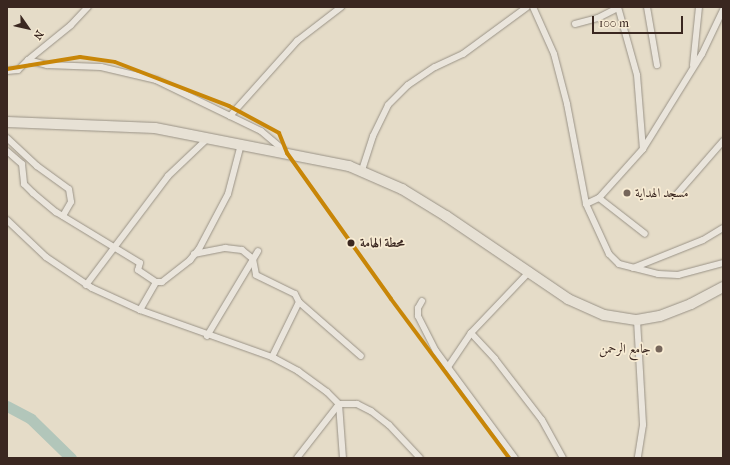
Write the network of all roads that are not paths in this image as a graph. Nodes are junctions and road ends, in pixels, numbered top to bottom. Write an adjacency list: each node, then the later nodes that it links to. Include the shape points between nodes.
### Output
1 (88, 7): 10 (street, via 72,25)
2 (341, 7): 14 (street, via 297,41)
3 (527, 7): 23 (street, via 463,54 435,67 408,85 388,105 373,136)
4 (533, 7): 26 (street, via 554,54 567,104)
5 (647, 7): 11 (street)
6 (699, 7): 12 (street)
7 (618, 8): 9 (street, via 598,18); 20 (street, via 637,75)
8 (723, 10): 12 (street)
9 (575, 24)
10 (28, 60): 13 (street, via 18,70); 14 (street, via 47,65 101,67 156,80)
11 (657, 65)
12 (693, 67): 20 (street)
13 (7, 71)
14 (230, 116): 22 (street, via 261,131)
15 (7, 122): 17 (main road, via 155,128)
16 (7, 138): 27 (street, via 37,166 69,188 71,202)
17 (208, 138): 19 (main road); 31 (street, via 168,176)
18 (723, 141): 24 (street)
19 (241, 144): 22 (main road); 33 (street, via 228,194)
20 (643, 148): 25 (street)
21 (7, 151): 27 (street, via 22,164 24,184)
22 (287, 153): 23 (main road)
23 (362, 170): 37 (main road, via 389,182 439,212)
24 (677, 194)
25 (598, 198): 26 (street); 30 (street)
26 (586, 204): 36 (street, via 609,254 619,264)
27 (63, 216): 31 (street)
28 (7, 220): 39 (street, via 46,257)
29 (723, 228): 36 (street, via 703,240)
30 (644, 234)
31 (114, 245): 38 (street, via 140,263 138,270); 39 (street)
32 (258, 251): 34 (street)
33 (194, 254): 34 (street, via 225,248 242,250); 38 (street, via 162,282)
34 (253, 259): 42 (street, via 256,275 295,294); 46 (street)
35 (723, 263): 36 (street, via 678,275 658,274)
36 (634, 268)
37 (530, 271): 44 (main road, via 586,308 604,315); 45 (street)
38 (156, 282): 43 (street)
39 (86, 285): 43 (street)
40 (723, 287): 44 (main road, via 676,311)
41 (422, 301): 49 (street, via 418,308 418,316 436,351)
42 (299, 302): 47 (street); 48 (street)
43 (140, 310): 46 (street)
44 (637, 320): 56 (street, via 643,425)
45 (471, 333): 49 (street); 55 (street, via 495,359 542,420)
46 (207, 336): 48 (street)
47 (361, 356)
48 (272, 357): 50 (street, via 327,392)
49 (448, 367): 54 (street)
50 (338, 404): 51 (street); 52 (street); 53 (street, via 357,404 371,411 389,425)
51 (297, 458)
52 (343, 458)
53 (420, 458)
54 (515, 458)
55 (563, 458)
56 (638, 458)

